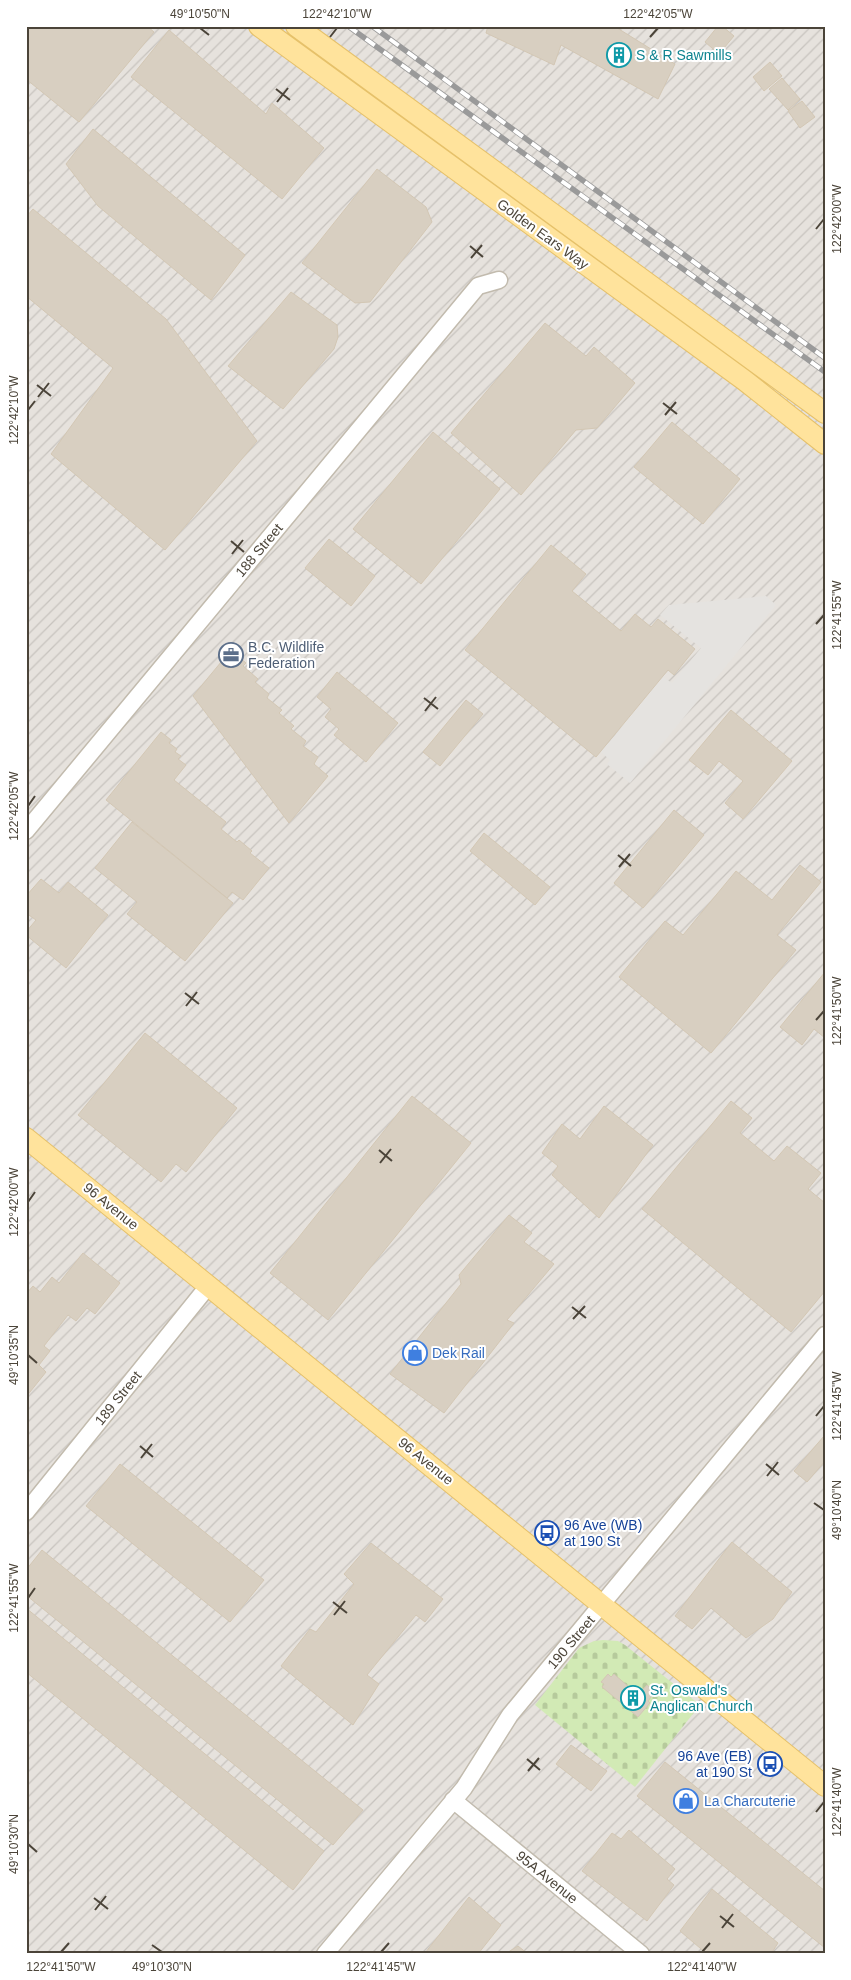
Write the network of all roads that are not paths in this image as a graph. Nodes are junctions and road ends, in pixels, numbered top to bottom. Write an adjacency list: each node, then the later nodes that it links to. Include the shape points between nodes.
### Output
1 (259, 26): 5 (main road, Golden Ears Way, via 744,380)
2 (296, 26): 4 (main road, Golden Ears Way)
3 (499, 280): 6 (street, 188 Street, via 478,286)
4 (825, 413)
5 (825, 444)
6 (26, 831)
7 (26, 1138): 8 (main road, 96 Avenue)
8 (209, 1285): 10 (street, 189 Street); 11 (main road, 96 Avenue)
9 (825, 1335): 11 (street, 190 Street)
10 (26, 1512)
11 (603, 1604): 12 (main road, 96 Avenue); 13 (street, 190 Street, via 510,1715)
12 (825, 1786)
13 (453, 1800): 14 (street, 190 Street); 15 (street, 95A Avenue)
14 (325, 1954)
15 (640, 1954)

